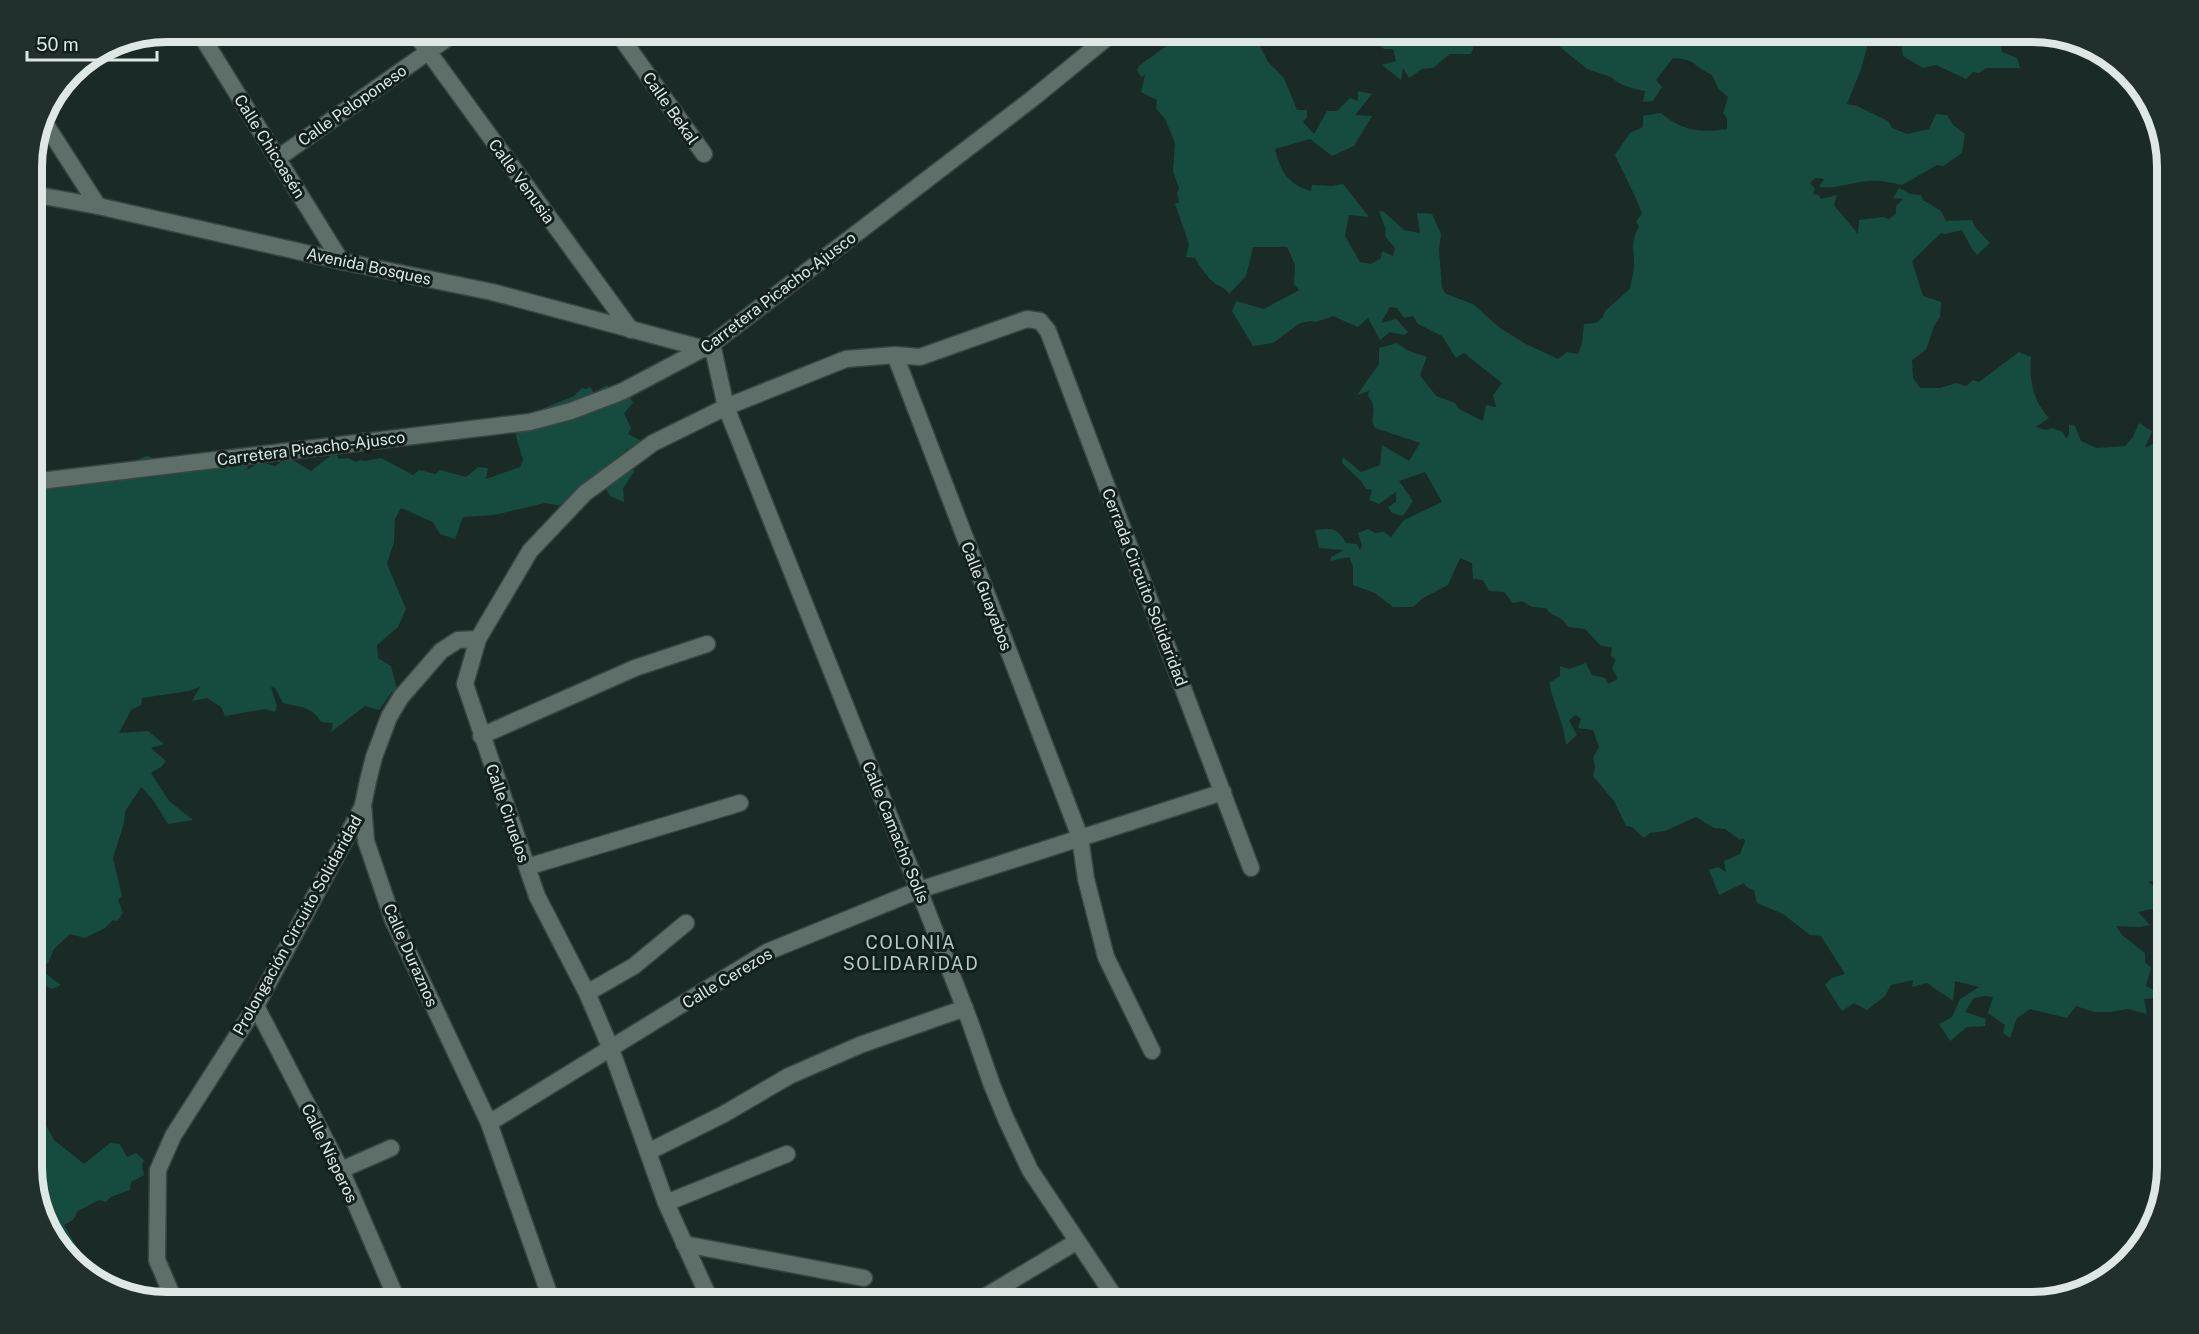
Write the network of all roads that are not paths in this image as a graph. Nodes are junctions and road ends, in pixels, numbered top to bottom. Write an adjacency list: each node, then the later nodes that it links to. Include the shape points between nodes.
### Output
1 (205, 42): 9 (street, Calle Chicoasén)
2 (421, 42): 6 (street, Calle Venusia)
3 (441, 42): 6 (street, Calle Peloponeso)
4 (624, 42): 8 (street, Calle Bekal)
5 (1102, 42): 15 (street, Carretera Picacho-Ajusco)
6 (428, 51): 9 (street, Calle Peloponeso); 14 (street, Calle Venusia)
7 (49, 128): 11 (street)
8 (704, 154)
9 (278, 158): 12 (street, Calle Chicoasén)
10 (42, 196): 11 (street, Avenida Bosques)
11 (98, 206): 12 (street, Avenida Bosques)
12 (341, 261): 14 (street, Avenida Bosques, via 492,292)
13 (1027, 319): 16 (street, Calle Ciruelos, via 920,357); 22 (street, Cerrada Circuito Solidaridad, via 1040,321 1048,332)
14 (631, 330): 15 (street, Avenida Bosques)
15 (709, 346): 17 (street, Calle Camacho Solís); 18 (street, Carretera Picacho-Ajusco, via 621,392 530,422)
16 (895, 355): 17 (street, Calle Ciruelos, via 846,359); 25 (street, Calle Guayabos)
17 (726, 407): 19 (street, Calle Ciruelos, via 652,443 585,493 530,551); 28 (street, Calle Camacho Solís)
18 (42, 481)
19 (478, 639): 21 (street, Calle Ciruelos, via 465,684); 24 (street, Calle Duraznos, via 458,640 441,651 401,698 389,717 374,757)
20 (707, 644): 21 (street, via 635,668)
21 (481, 736): 26 (street, Calle Ciruelos)
22 (1223, 792): 25 (street, Calle Cerezos); 27 (street, Cerrada Circuito Solidaridad)
23 (740, 803): 26 (street)
24 (363, 805): 31 (street, Prolongación Circuito Solidaridad); 35 (street, Calle Duraznos, via 366,841 393,920)
25 (1080, 837): 28 (street, Calle Cerezos); 34 (street, Calle Guayabos, via 1086,879 1106,957)
26 (527, 867): 30 (street, Calle Ciruelos, via 537,896)
27 (1251, 868)
28 (919, 890): 32 (street, Calle Camacho Solís); 33 (street, Calle Cerezos, via 767,952)
29 (686, 923): 30 (street, via 634,966)
30 (587, 993): 33 (street, Calle Ciruelos)
31 (256, 1006): 39 (street, Calle Nísperos); 44 (street, Prolongación Circuito Solidaridad, via 173,1136 158,1170 157,1260)
32 (965, 1008): 37 (street, via 860,1045 789,1076); 41 (street, Calle Camacho Solís, via 992,1085 1030,1170)
33 (611, 1049): 35 (street, Calle Cerezos); 37 (street, Calle Ciruelos)
34 (1152, 1051)
35 (489, 1123): 46 (street, Calle Duraznos)
36 (391, 1148): 39 (street)
37 (648, 1152): 40 (street, Calle Ciruelos)
38 (787, 1154): 40 (street)
39 (341, 1170): 45 (street, Calle Nísperos)
40 (666, 1203): 42 (street, Calle Ciruelos)
41 (1076, 1242): 48 (street); 49 (street, Calle Camacho Solís)
42 (684, 1244): 43 (street); 47 (street, Calle Ciruelos)
43 (864, 1278)
44 (171, 1292)
45 (394, 1292)
46 (548, 1292)
47 (706, 1292)
48 (993, 1292)
49 (1111, 1292)

